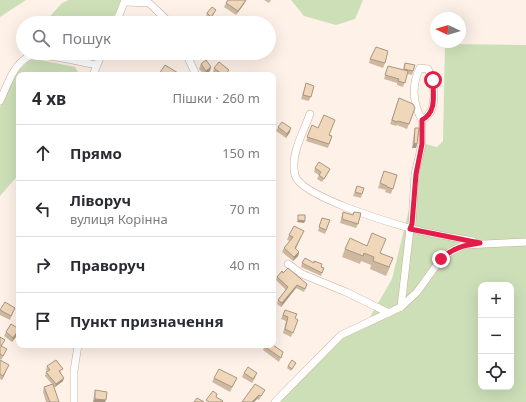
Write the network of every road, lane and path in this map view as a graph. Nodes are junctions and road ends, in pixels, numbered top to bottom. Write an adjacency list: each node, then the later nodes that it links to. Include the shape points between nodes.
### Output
1 (125, 1): 2 (street); 3 (street, via 149,3)
2 (119, 16)
3 (163, 16)
4 (24, 60): 11 (street, via 11,76)
5 (67, 60): 8 (street)
6 (98, 60): 8 (street)
7 (189, 60): 10 (street)
8 (96, 65): 9 (street)
9 (94, 72)
10 (195, 72)
11 (0, 100)
12 (310, 114): 14 (street, via 293,161 295,177 305,189 322,198)
13 (422, 120): 13 (street, via 429,116 433,109 433,80 428,69 420,68 414,78 415,107); 14 (street, via 422,144)
14 (410, 229): 16 (street); 18 (street)
15 (526, 242): 16 (street)
16 (480, 243): 18 (street, via 464,245 441,259 417,292)
17 (288, 264): 19 (street, via 302,274)
18 (401, 307): 19 (street)
19 (389, 313): 22 (street, via 341,335)
20 (78, 348): 21 (street, via 74,371)
21 (74, 402)
22 (274, 402)

